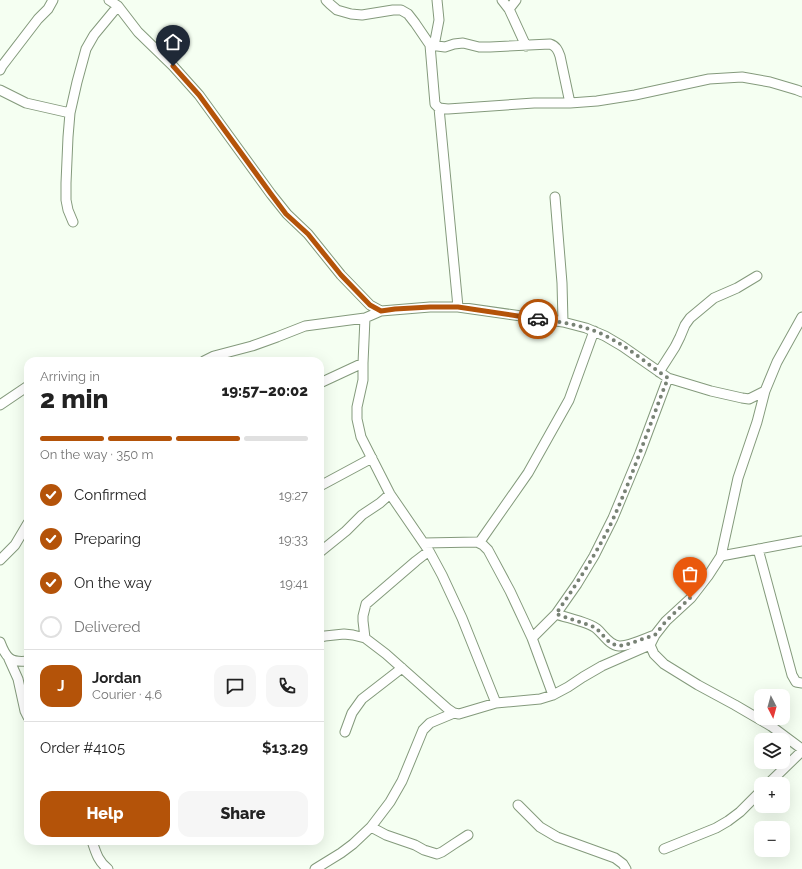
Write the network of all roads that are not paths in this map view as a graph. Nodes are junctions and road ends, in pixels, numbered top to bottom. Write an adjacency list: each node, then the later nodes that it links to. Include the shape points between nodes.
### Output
1 (53, 0): 10 (street)
2 (326, 0): 8 (street, via 337,10 351,14 401,10 408,14)
3 (437, 0): 8 (street, via 439,20)
4 (502, 0): 7 (street)
5 (516, 0): 7 (street)
6 (117, 3): 15 (street, via 86,49); 20 (street, via 138,32 199,95 286,214 308,234 341,275 370,305)
7 (509, 9): 9 (street)
8 (432, 46): 9 (street, via 445,47 458,43 490,48); 14 (street, via 435,104)
9 (526, 46): 13 (street, via 550,44 557,49)
10 (0, 70)
11 (0, 90): 15 (street, via 26,103)
12 (802, 92): 13 (street, via 742,77 709,79 635,95)
13 (570, 103): 14 (street)
14 (439, 108): 19 (street)
15 (70, 113): 17 (street, via 66,200)
16 (555, 197): 23 (street)
17 (73, 222)
18 (757, 276): 27 (street, via 714,298 690,318)
19 (458, 307): 20 (street); 23 (street)
20 (381, 311): 22 (street)
21 (802, 317): 31 (street, via 777,362)
22 (365, 318): 25 (street, via 305,326 252,346); 26 (street)
23 (563, 322): 24 (street)
24 (594, 331): 27 (street, via 622,346); 39 (street, via 569,400 528,473)
25 (212, 357)
26 (363, 363): 29 (street); 33 (street, via 357,420 361,436)
27 (658, 372): 28 (street)
28 (668, 378): 31 (street, via 742,398 749,398); 45 (street, via 613,518 594,556)
29 (324, 381)
30 (24, 389): 32 (street)
31 (765, 391): 43 (street, via 738,478)
32 (0, 405)
33 (372, 458): 34 (street); 35 (street)
34 (324, 484)
35 (390, 494): 38 (street); 40 (street)
36 (24, 529): 44 (street, via 15,545)
37 (802, 541): 41 (street)
38 (424, 543): 39 (street); 42 (street)
39 (479, 543): 49 (street, via 488,550)
40 (324, 549)
41 (758, 549): 43 (street); 55 (street, via 792,675 796,682)
42 (429, 551): 48 (street, via 366,604 363,616); 57 (street, via 462,618)
43 (721, 556): 46 (street, via 690,598)
44 (0, 560)
45 (556, 614): 46 (street, via 596,628 610,643 618,646); 49 (street)
46 (655, 635): 51 (street)
47 (324, 636): 48 (street, via 344,634)
48 (365, 638): 54 (street)
49 (532, 638): 56 (street)
50 (0, 642): 52 (street)
51 (650, 645): 56 (street, via 602,666); 61 (street, via 654,654 664,664 771,726)
52 (10, 659): 53 (street); 58 (street, via 18,679)
53 (24, 661)
54 (402, 668): 59 (street); 60 (street, via 362,699 352,713)
55 (802, 684)
56 (553, 695): 57 (street, via 540,699)
57 (496, 703): 59 (street, via 459,714)
58 (24, 706)
59 (454, 713): 65 (street, via 430,723 422,730 402,781)
60 (345, 732)
61 (802, 750): 62 (street)
62 (775, 777)
63 (754, 798): 68 (street, via 740,812 716,828)
64 (518, 805): 71 (street, via 540,827 557,837 615,858)
65 (371, 827): 66 (street, via 438,854); 70 (street, via 353,844)
66 (468, 835)
67 (94, 845): 69 (street, via 98,857)
68 (664, 849)
69 (108, 869)
70 (315, 869)
71 (626, 869)

